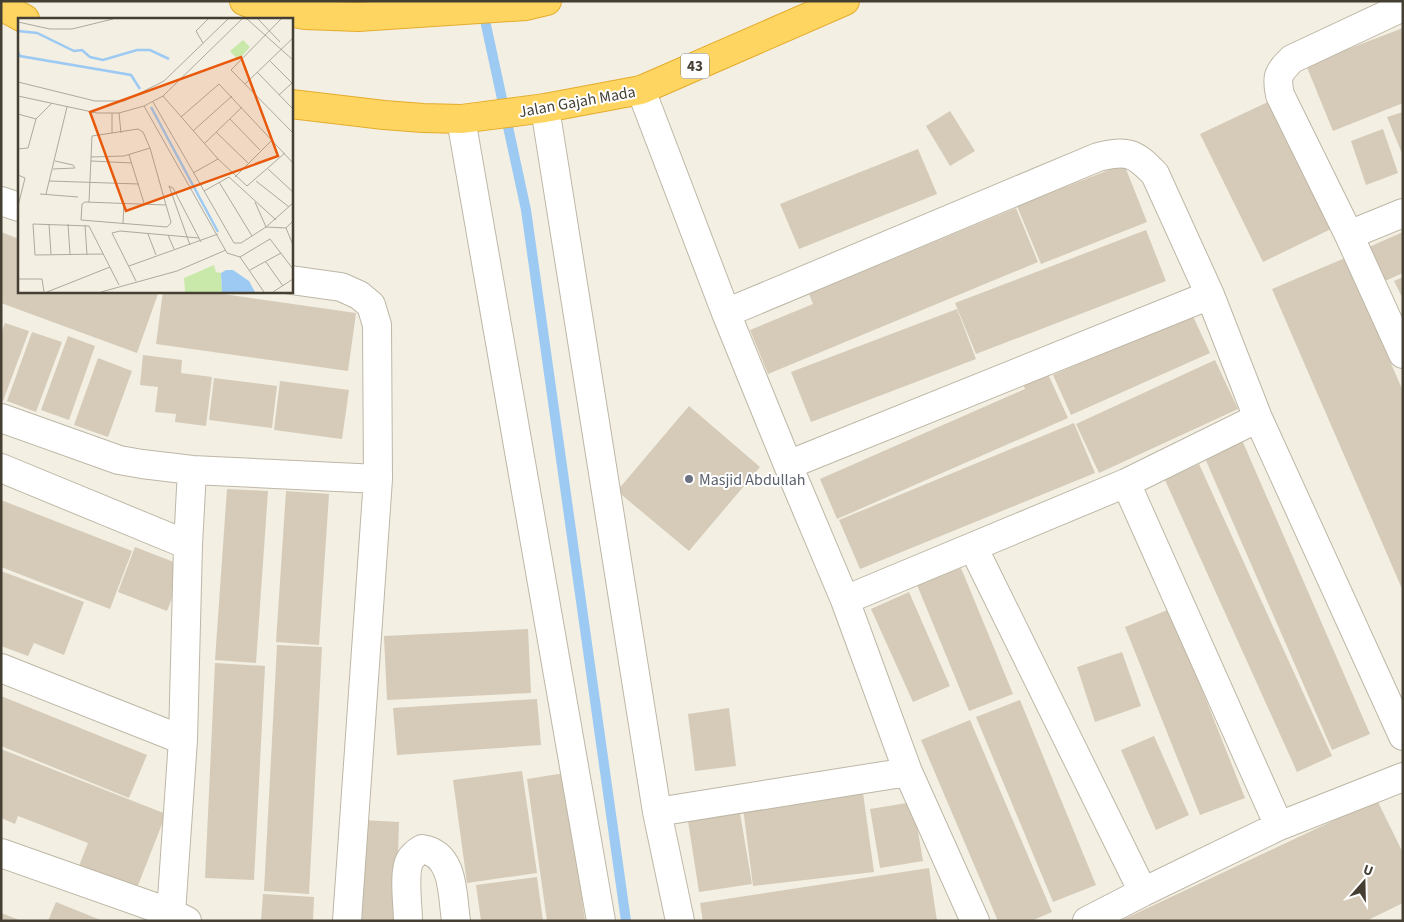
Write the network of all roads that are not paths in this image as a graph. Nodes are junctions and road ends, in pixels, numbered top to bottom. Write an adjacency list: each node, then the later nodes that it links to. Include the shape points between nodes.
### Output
1 (244, 1): 3 (highway, via 305,15 358,18)
2 (845, 1): 7 (highway, Jalan Gajah Mada / 43)
3 (536, 4)
4 (1, 6): 6 (highway)
5 (1403, 7): 14 (street, via 1292,59 1277,80 1280,95)
6 (23, 18)
7 (641, 90): 9 (highway, Jalan Gajah Mada / 43); 17 (street)
8 (292, 104): 10 (highway, Jalan Gajah Mada / 43, via 423,118)
9 (541, 108): 10 (highway, Jalan Gajah Mada / 43); 34 (street)
10 (474, 117): 42 (street)
11 (1, 201): 12 (street)
12 (18, 208)
13 (1403, 212): 14 (street)
14 (1349, 235): 18 (street)
15 (292, 280): 24 (street, via 341,287 371,305 377,325)
16 (1210, 295): 17 (street, via 1155,174 1142,161 1127,153 1116,152 1098,156); 20 (street); 21 (street)
17 (726, 313): 21 (street)
18 (1403, 354)
19 (1, 418): 23 (street, via 119,460)
20 (1258, 418): 25 (street); 30 (street)
21 (788, 465): 28 (street)
22 (1, 468): 26 (street)
23 (192, 470): 24 (street); 26 (street)
24 (378, 479): 39 (street)
25 (1126, 483): 27 (street); 35 (street)
26 (188, 545): 31 (street)
27 (973, 547): 28 (street); 37 (street)
28 (845, 600): 32 (street)
29 (1, 668): 31 (street)
30 (1403, 736)
31 (183, 740): 38 (street)
32 (908, 772): 34 (street); 44 (street)
33 (1403, 777): 35 (street)
34 (657, 812): 43 (street)
35 (1279, 826): 37 (street)
36 (3, 858): 38 (street)
37 (1143, 892): 45 (street)
38 (179, 917)
39 (347, 921)
40 (408, 921): 41 (street, via 409,861 422,849 438,855 449,872)
41 (456, 921)
42 (601, 921)
43 (680, 921)
44 (975, 921)
45 (1088, 921)

